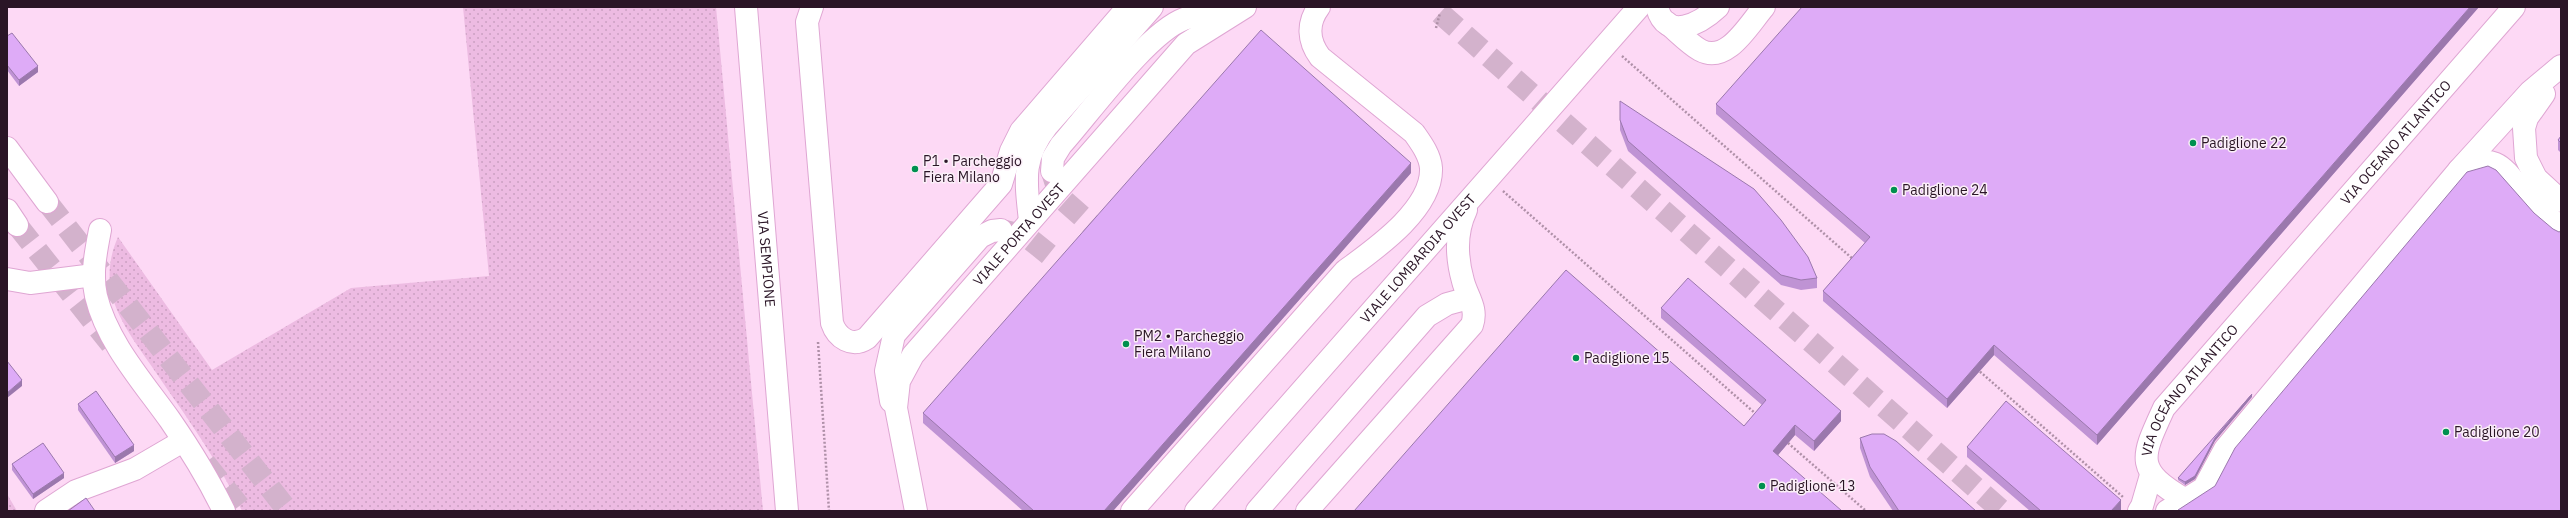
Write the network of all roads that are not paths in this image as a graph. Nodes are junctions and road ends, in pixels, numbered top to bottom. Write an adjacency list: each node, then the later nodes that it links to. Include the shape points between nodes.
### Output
1 (746, 7): 28 (main road, VIA SEMPIONE)
2 (812, 7): 3 (main road, via 807,22 832,323 843,339 856,342 867,338 1000,184 1021,130)
3 (1128, 7)
4 (1152, 7): 19 (main road, via 1033,145 1026,167)
5 (1319, 7): 37 (main road, via 1310,21 1312,47 1320,57 1414,133 1425,149 1431,168 1429,188 1420,203 1384,242 1345,271)
6 (1639, 7): 16 (main road, VIALE LOMBARDIA OVEST)
7 (1718, 7): 11 (main road, via 1707,17 1688,27 1673,26)
8 (1764, 7): 11 (main road, via 1727,49 1716,54 1696,47)
9 (2514, 7): 29 (main road, VIA OCEANO ATLANTICO, via 2164,408 2150,439 2145,462)
10 (1241, 10): 15 (main road, via 1201,14 1183,20 1152,41 1061,146 1054,158); 19 (main road, VIALE PORTA OVEST, via 1186,44)
11 (1662, 15)
12 (2559, 68): 14 (main road, VIA OCEANO ATLANTICO, via 2530,92); 17 (main road, via 2527,118 2524,128 2526,158 2530,169)
13 (7, 148): 18 (main road)
14 (2459, 170): 20 (main road, via 2474,163 2484,162 2504,168 2524,194); 31 (main road, VIA OCEANO ATLANTICO, via 2225,449 2204,488)
15 (1052, 171)
16 (1471, 199): 25 (main road, via 1460,222 1457,246 1463,282); 38 (main road, VIALE LOMBARDIA OVEST)
17 (2561, 201)
18 (47, 202)
19 (1030, 221): 26 (main road, VIALE PORTA OVEST, via 913,356 904,370 896,392)
20 (2561, 228)
21 (100, 230): 23 (main road)
22 (1001, 230): 26 (main road, via 980,237 894,335 886,382)
23 (94, 275): 24 (main road, via 30,283); 27 (main road, via 96,297 115,342)
24 (7, 279)
25 (1469, 298): 39 (main road, via 1447,304 1427,316); 40 (main road, via 1474,318 1468,331)
26 (898, 430): 36 (main road, VIALE PORTA OVEST)
27 (183, 441): 32 (main road, via 135,469 76,491); 33 (main road)
28 (783, 455): 34 (main road, VIA SEMPIONE); 35 (main road)
29 (2151, 475): 30 (main road); 31 (main road, VIA OCEANO ATLANTICO)
30 (2133, 506)
31 (2176, 506)
32 (46, 511)
33 (224, 511)
34 (787, 511)
35 (799, 511)
36 (916, 511)
37 (1132, 511)
38 (1196, 511)
39 (1257, 511)
40 (1307, 511)

